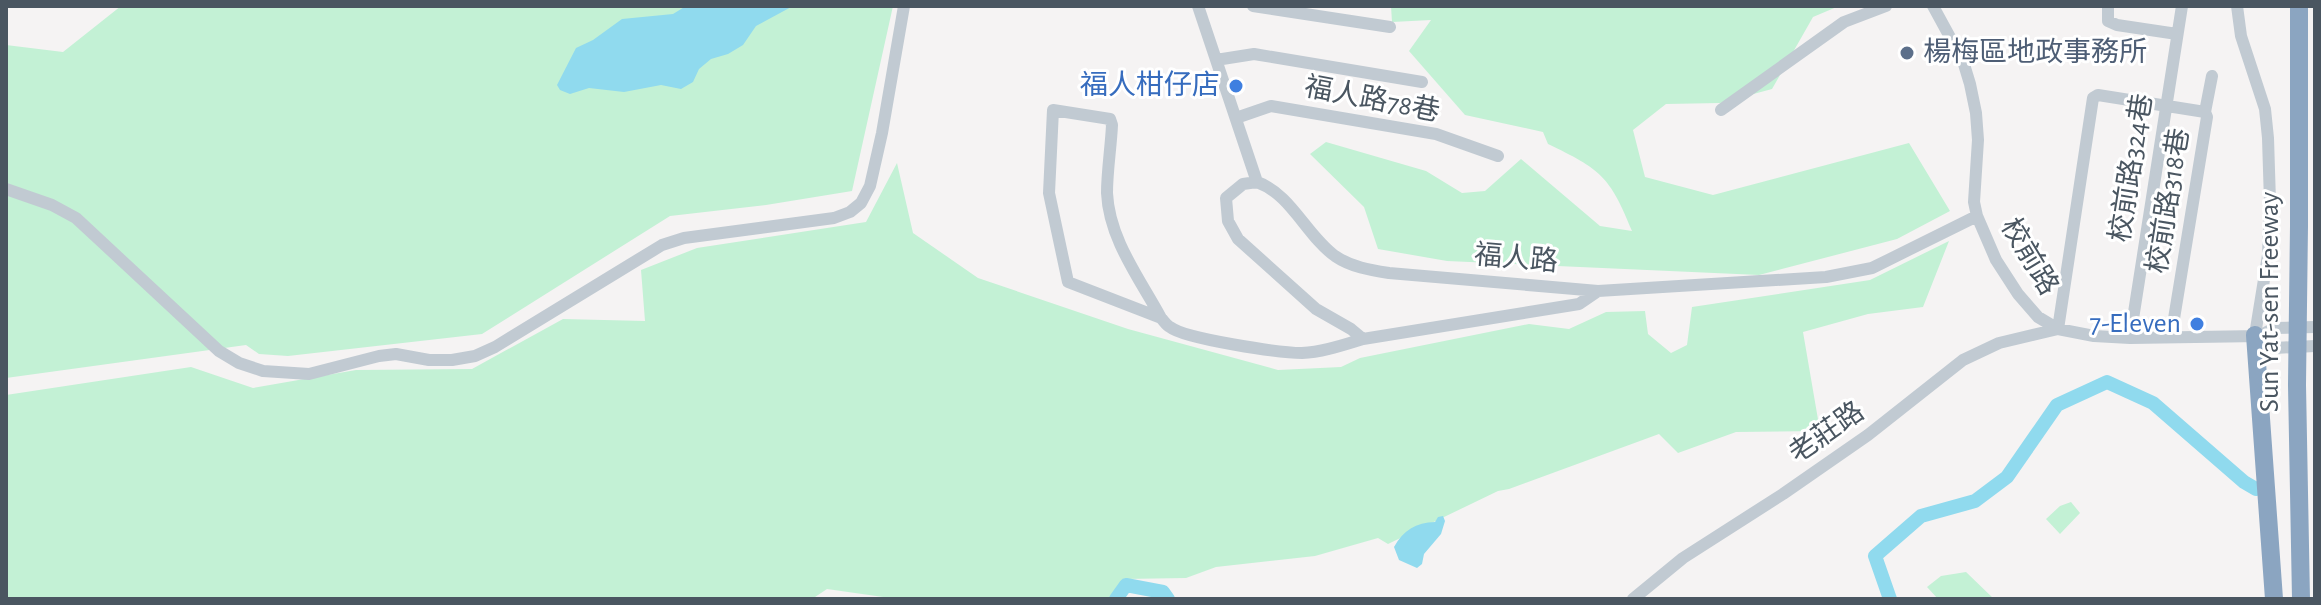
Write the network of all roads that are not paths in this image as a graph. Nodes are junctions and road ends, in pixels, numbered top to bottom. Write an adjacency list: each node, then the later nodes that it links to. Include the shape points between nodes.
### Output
1 (904, 6): 21 (street, via 870,186 850,212 662,245 475,356 429,360 396,354 309,374 263,371 239,363 207,340 76,218)
2 (1199, 6): 12 (street)
3 (1253, 6): 10 (street)
4 (1886, 6): 16 (street, via 1844,22)
5 (1933, 6): 22 (street, 校前路, via 1970,84 1978,140)
6 (2108, 6): 11 (street, via 2108,21 2117,25)
7 (2182, 6): 11 (street, 校前路324巷)
8 (2237, 6): 27 (street, via 2268,138 2268,255)
9 (2299, 6): 32 (highway, Sun Yat-sen Freeway)
10 (1390, 27)
11 (2177, 34): 15 (street, 校前路324巷)
12 (1216, 60): 14 (street, via 1254,54); 18 (street)
13 (2212, 76): 17 (street)
14 (1422, 82)
15 (2166, 106): 17 (street, 校前路318巷); 26 (street, 校前路318巷, via 2093,98); 29 (street, 校前路324巷)
16 (1721, 110)
17 (2205, 112): 28 (street, 校前路318巷)
18 (1236, 118): 19 (street, 福人路78巷, via 1271,106 1436,134); 20 (street)
19 (1498, 156)
20 (1257, 182): 23 (street, 福人路, via 1273,188 1336,256 1362,269); 30 (street, via 1243,184 1226,198 1228,221 1238,239 1316,309)
21 (6, 189)
22 (1977, 216): 23 (street, 福人路, via 1872,268 1826,277); 26 (street, 校前路, via 2018,294 2038,317)
23 (1598, 291): 30 (street, via 1579,304)
24 (1161, 318): 24 (street, via 1068,282 1049,193 1053,110 1110,119 1107,194 1113,225); 30 (street, via 1170,328 1205,339 1300,353)
25 (2315, 327): 27 (street, 校前路, via 2274,328)
26 (2058, 329): 29 (street, 校前路); 33 (street, 老莊路, via 1999,343 1963,360 1868,435 1683,558)
27 (2257, 336): 28 (street, 校前路); 31 (street, via 2275,348); 34 (highway)
28 (2171, 337): 29 (street, 校前路)
29 (2130, 338)
30 (1363, 339)
31 (2315, 346)
32 (2297, 385): 35 (highway); 36 (highway, Sun Yat-sen Freeway)
33 (1633, 599)
34 (2274, 599)
35 (2291, 599)
36 (2301, 599)

